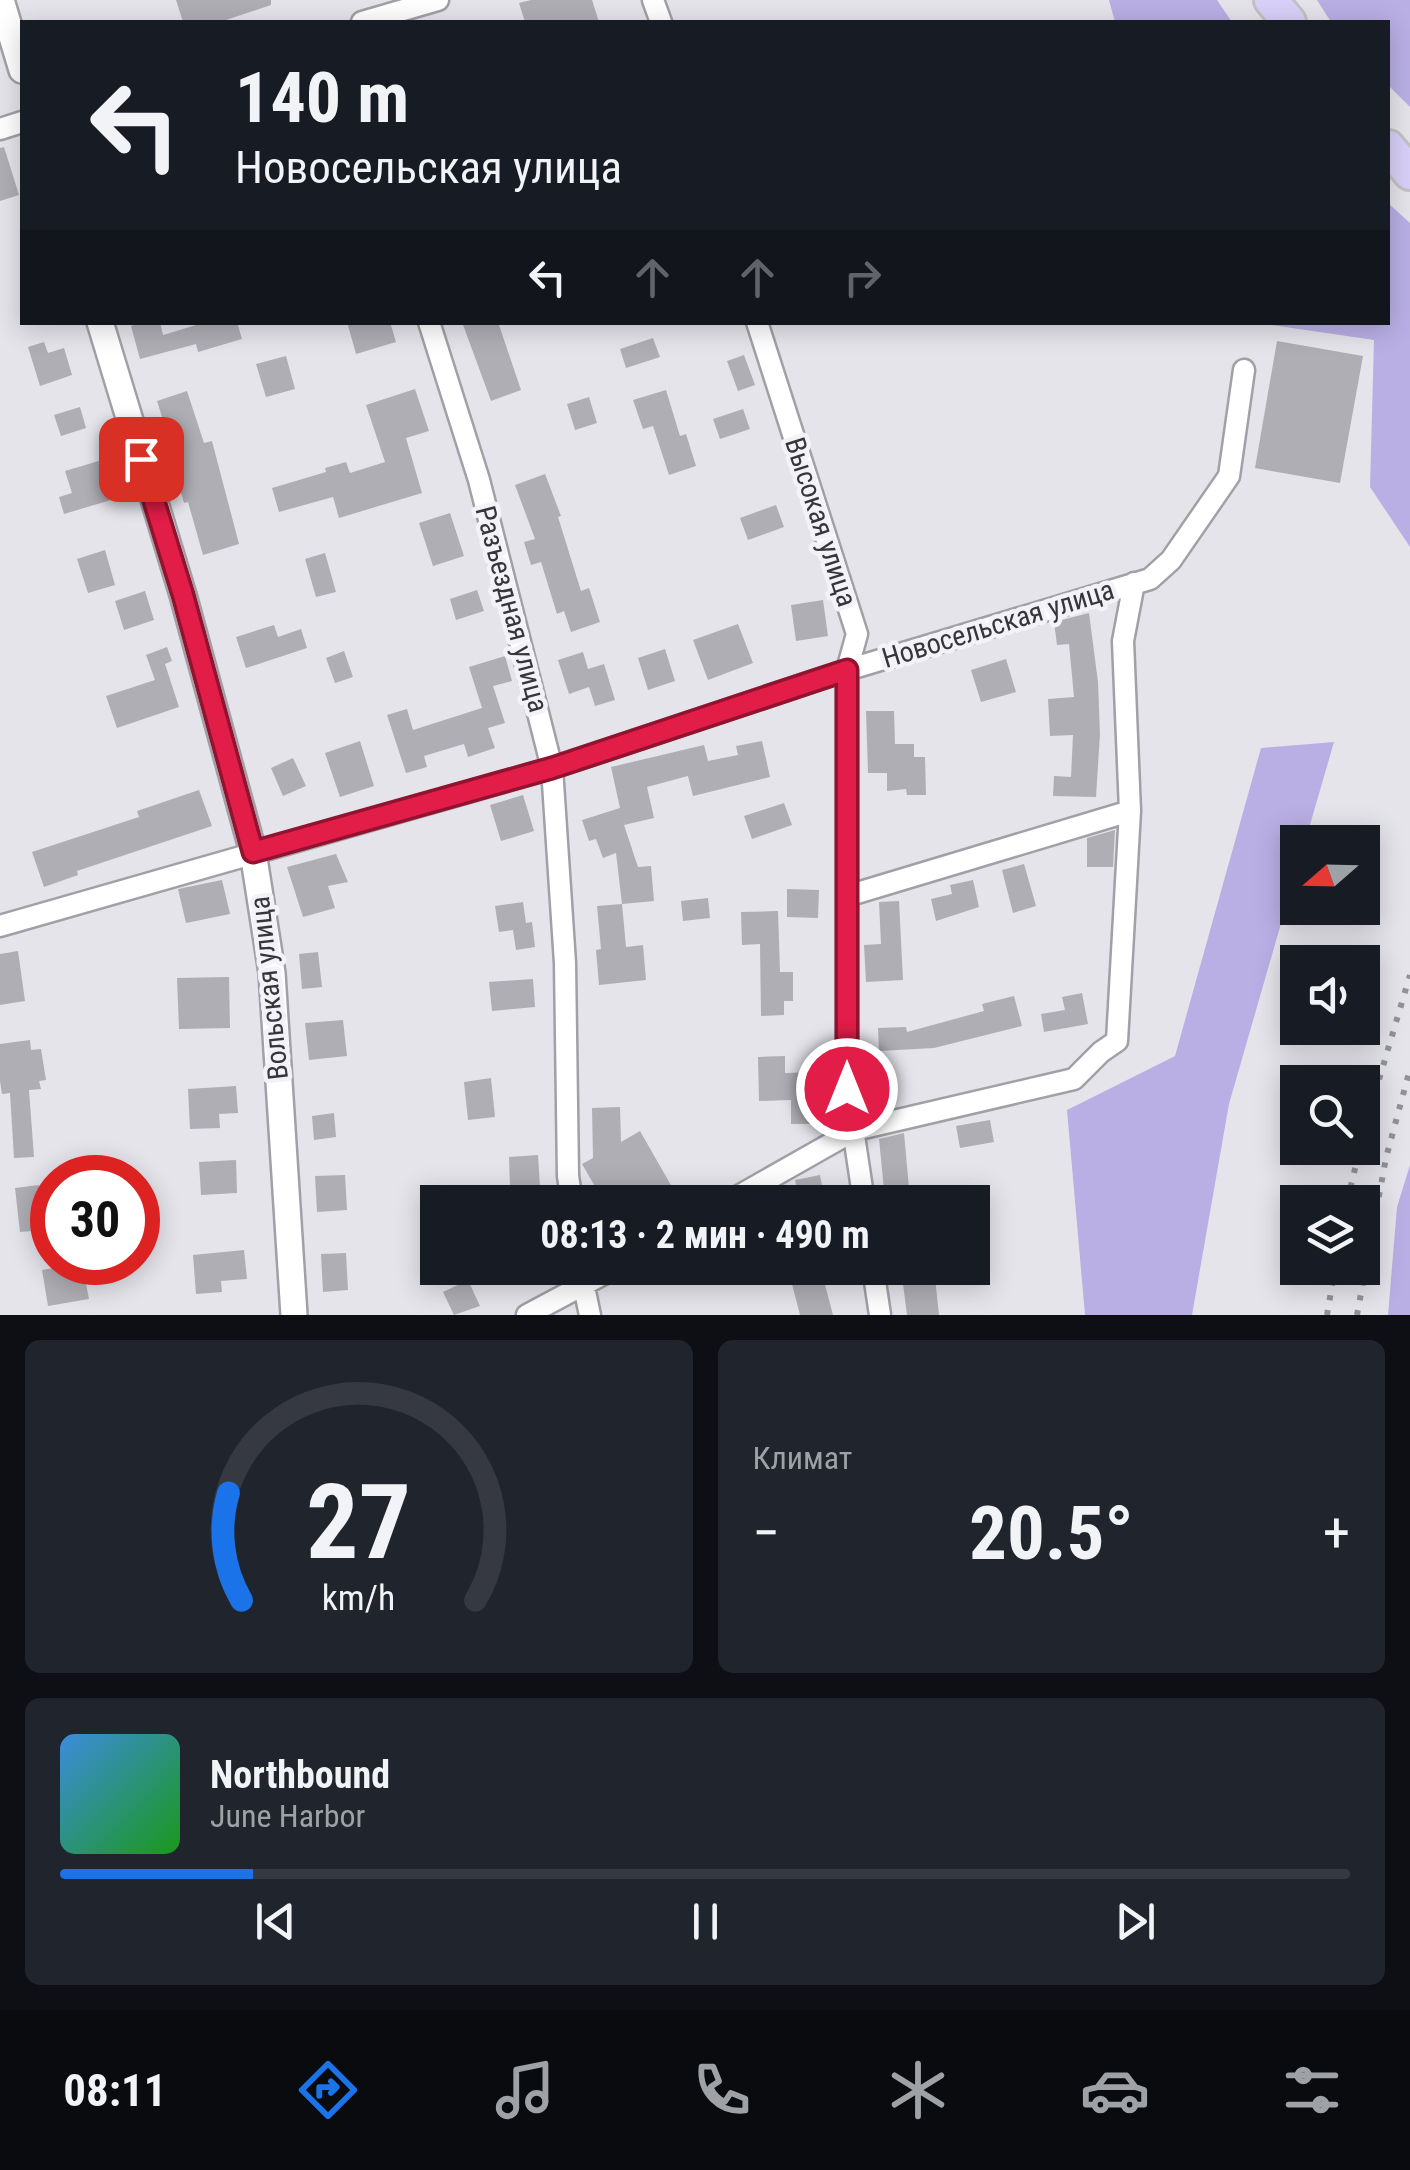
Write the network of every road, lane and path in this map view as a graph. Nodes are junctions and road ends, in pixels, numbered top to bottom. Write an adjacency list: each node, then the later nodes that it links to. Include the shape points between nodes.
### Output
1 (2, 0): 6 (street)
2 (438, 0): 4 (street)
3 (1271, 0): 5 (main road)
4 (369, 20)
5 (1287, 20)
6 (20, 63)
7 (1390, 133): 9 (main road)
8 (1390, 149): 10 (main road)
9 (1410, 152)
10 (1410, 173)
11 (101, 325): 19 (street, Вольская улица)
12 (430, 325): 17 (street, Разъездная улица, via 478,480)
13 (758, 325): 16 (street, Высокая улица, via 857,634)
14 (1244, 370): 15 (street, Новосельская улица, via 1229,476 1170,560 1150,579)
15 (1134, 583): 16 (street, Новосельская улица); 18 (street, via 1124,641)
16 (847, 670): 17 (street, Новосельская улица); 20 (street, Высокая улица)
17 (552, 768): 19 (street, Новосельская улица); 23 (street, Разъездная улица)
18 (1130, 810): 20 (street); 22 (street, via 1117,1042 1074,1080)
19 (253, 852): 21 (street, Новосельская улица); 29 (street, Вольская улица, via 272,973)
20 (848, 896): 22 (street, Высокая улица, via 847,1089)
21 (0, 926)
22 (855, 1130): 24 (street); 25 (street, Высокая улица)
23 (569, 1185)
24 (758, 1185)
25 (862, 1185)
26 (570, 1285): 30 (street)
27 (583, 1285): 31 (street)
28 (876, 1285): 32 (street)
29 (294, 1315)
30 (527, 1315)
31 (590, 1315)
32 (880, 1315)

